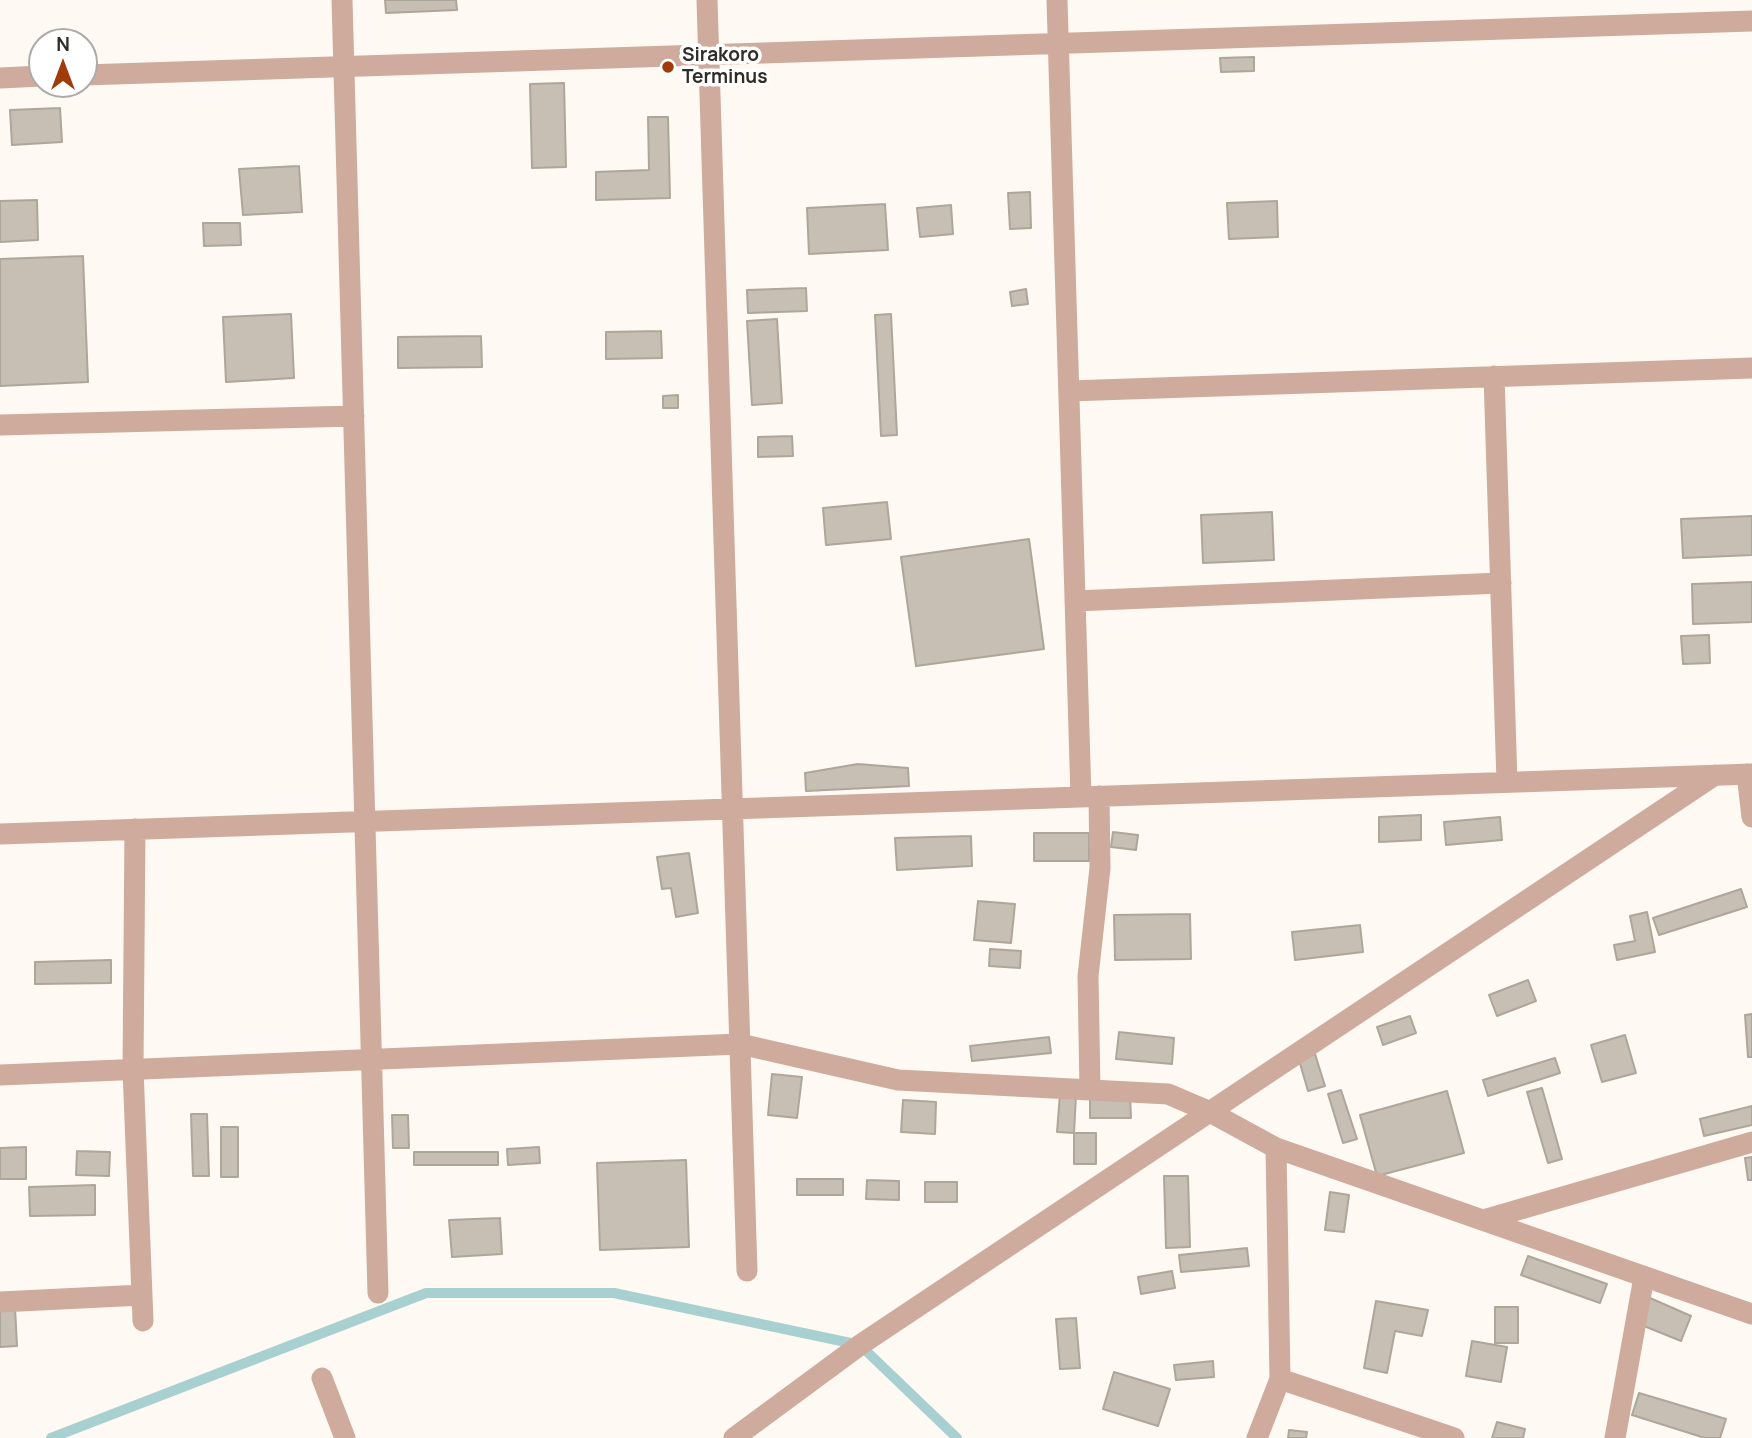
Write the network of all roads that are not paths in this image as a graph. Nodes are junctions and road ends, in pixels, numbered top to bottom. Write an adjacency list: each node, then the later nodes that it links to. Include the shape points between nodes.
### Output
1 (342, 0): 7 (street)
2 (708, 0): 6 (street)
3 (1057, 0): 5 (street)
4 (1752, 21): 5 (street)
5 (1058, 44): 6 (street); 13 (street)
6 (709, 55): 7 (street); 22 (street)
7 (344, 66): 8 (street); 14 (street)
8 (98, 75)
9 (28, 77): 10 (street)
10 (0, 78)
11 (1752, 368): 12 (street)
12 (1494, 376): 13 (street); 16 (street)
13 (1069, 391): 17 (street)
14 (354, 416): 15 (street); 24 (street)
15 (0, 425)
16 (1501, 583): 17 (street); 20 (street)
17 (1075, 601): 21 (street)
18 (1749, 774): 19 (street); 23 (street)
19 (1715, 775): 20 (street); 32 (street)
20 (1507, 782): 21 (street)
21 (1090, 797): 22 (street); 31 (street, via 1100,868 1088,976)
22 (733, 809): 24 (street); 27 (street)
23 (1752, 817)
24 (365, 822): 25 (street); 28 (street)
25 (135, 829): 26 (street); 29 (street)
26 (0, 834)
27 (740, 1044): 28 (street); 31 (street, via 898,1080); 36 (street)
28 (371, 1059): 29 (street); 38 (street)
29 (133, 1069): 30 (street); 39 (street)
30 (0, 1075)
31 (1090, 1090): 32 (street, via 1168,1094)
32 (1208, 1111): 34 (street); 46 (street, via 860,1345)
33 (1752, 1142): 35 (street)
34 (1276, 1148): 35 (street); 44 (street)
35 (1483, 1220): 37 (street)
36 (747, 1271)
37 (1644, 1276): 41 (street); 49 (street)
38 (378, 1293)
39 (142, 1295): 40 (street); 42 (street)
40 (0, 1302)
41 (1752, 1314)
42 (143, 1321)
43 (322, 1378): 45 (street)
44 (1280, 1379): 47 (street); 48 (street)
45 (345, 1438)
46 (734, 1438)
47 (1257, 1438)
48 (1454, 1438)
49 (1615, 1438)

